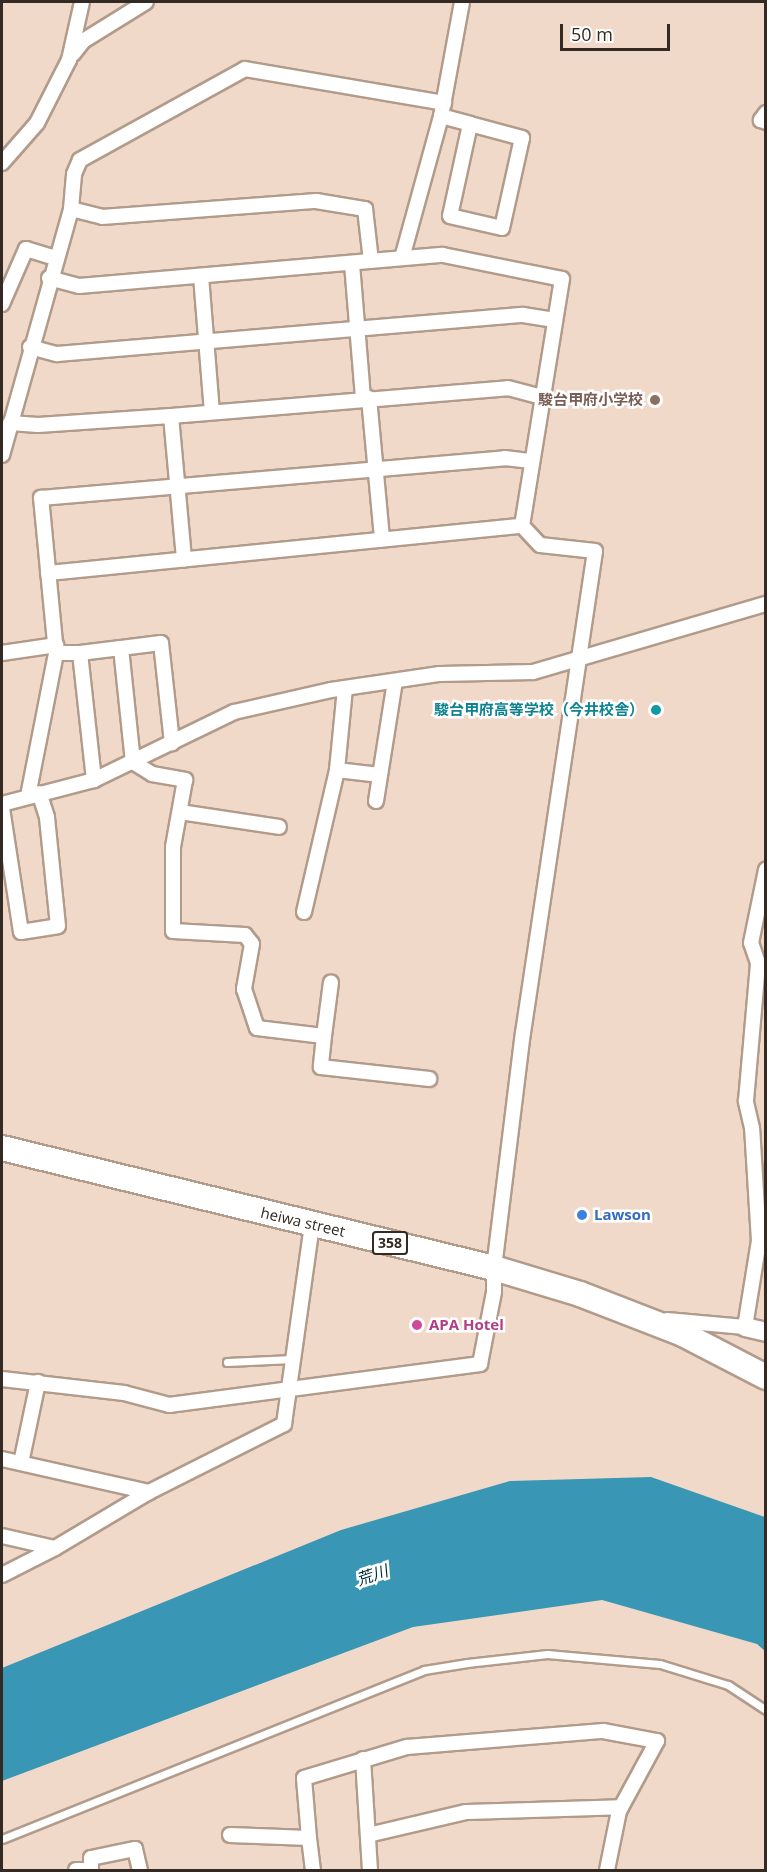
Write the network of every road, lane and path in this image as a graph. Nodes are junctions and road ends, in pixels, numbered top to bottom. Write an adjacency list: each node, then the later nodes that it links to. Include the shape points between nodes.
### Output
1 (82, 2): 4 (street)
2 (146, 2): 4 (street, via 83,41)
3 (462, 2): 5 (street)
4 (69, 60): 9 (street, via 37,123)
5 (442, 109): 8 (street); 10 (street, via 245,69 80,160 74,174); 12 (street)
6 (765, 113): 7 (street, via 761,120)
7 (765, 122)
8 (470, 124): 8 (street, via 450,216 502,228 522,138)
9 (2, 163)
10 (71, 209): 11 (street); 13 (street, via 102,218 316,201 365,209)
11 (55, 258): 16 (street); 17 (street, via 26,249)
12 (402, 258): 13 (street); 18 (street, via 443,255 562,279)
13 (371, 261): 14 (street)
14 (352, 264): 15 (street); 19 (street)
15 (201, 276): 16 (street, via 80,286); 20 (street)
16 (50, 278): 21 (street)
17 (2, 304)
18 (555, 320): 19 (street, via 523,315); 22 (street)
19 (358, 330): 20 (street); 23 (street)
20 (206, 342): 21 (street, via 57,354); 24 (street)
21 (30, 347): 26 (street)
22 (542, 397): 23 (street, via 508,388); 28 (street)
23 (366, 399): 24 (street); 29 (street)
24 (212, 412): 25 (street)
25 (171, 416): 26 (street, via 38,425); 30 (street)
26 (10, 423): 27 (street)
27 (2, 455)
28 (531, 461): 29 (street, via 505,458); 31 (street)
29 (375, 468): 30 (street); 32 (street)
30 (176, 485): 33 (street); 34 (street, via 41,498)
31 (522, 526): 32 (street); 40 (street, via 540,545 594,550)
32 (382, 539): 33 (street)
33 (184, 559): 34 (street)
34 (48, 573): 37 (street)
35 (765, 604): 40 (street)
36 (121, 648): 39 (street); 43 (street, via 161,643); 44 (street)
37 (56, 649): 38 (street); 39 (street); 48 (street)
38 (2, 653)
39 (80, 653): 47 (street)
40 (578, 660): 41 (street, via 533,672 440,674); 60 (street, via 523,1033)
41 (395, 681): 42 (street); 46 (street)
42 (345, 688): 43 (street, via 234,712); 45 (street)
43 (172, 743): 44 (street)
44 (134, 762): 47 (street); 51 (street, via 152,774 185,780)
45 (337, 770): 46 (street); 54 (street)
46 (380, 774): 49 (street)
47 (94, 780): 48 (street)
48 (34, 794): 50 (street); 50 (street, via 47,817 58,926 21,932)
49 (376, 801)
50 (2, 806)
51 (180, 812): 52 (street); 56 (street, via 173,847 173,931 245,936 252,944 244,989 257,1028)
52 (279, 827)
53 (765, 870): 62 (street, via 752,943 759,963 746,1101 752,1128 759,1241)
54 (304, 912)
55 (331, 982): 56 (street)
56 (324, 1036): 57 (street, via 321,1067)
57 (429, 1079)
58 (2, 1148): 59 (highway, heiwa street / 358)
59 (312, 1224): 60 (highway, heiwa street / 358); 64 (street)
60 (494, 1268): 61 (highway, heiwa street / 358); 69 (street, via 494,1292 480,1364)
61 (648, 1319): 62 (street); 66 (highway, heiwa street / 358)
62 (745, 1327): 63 (street)
63 (765, 1332)
64 (293, 1359): 65 (lane); 69 (street)
65 (227, 1362)
66 (765, 1377)
67 (2, 1379): 68 (street)
68 (38, 1382): 69 (street, via 124,1393 169,1405); 71 (street)
69 (289, 1389): 72 (street, via 284,1424)
70 (2, 1459): 71 (street)
71 (21, 1464): 72 (street)
72 (148, 1492): 74 (street)
73 (2, 1536): 74 (street)
74 (55, 1548): 75 (street)
75 (2, 1575)
76 (765, 1710): 81 (lane, via 728,1685 660,1664 547,1654 424,1670)
77 (363, 1759): 78 (street, via 407,1747 459,1740 603,1731 657,1741); 80 (street); 82 (street, via 304,1778)
78 (621, 1807): 80 (street, via 466,1812); 87 (street)
79 (230, 1835): 82 (street)
80 (368, 1835): 86 (street)
81 (2, 1839)
82 (309, 1839): 85 (street)
83 (76, 1870): 84 (street, via 91,1870 91,1858 135,1849)
84 (140, 1870)
85 (313, 1870)
86 (370, 1870)
87 (607, 1870)

